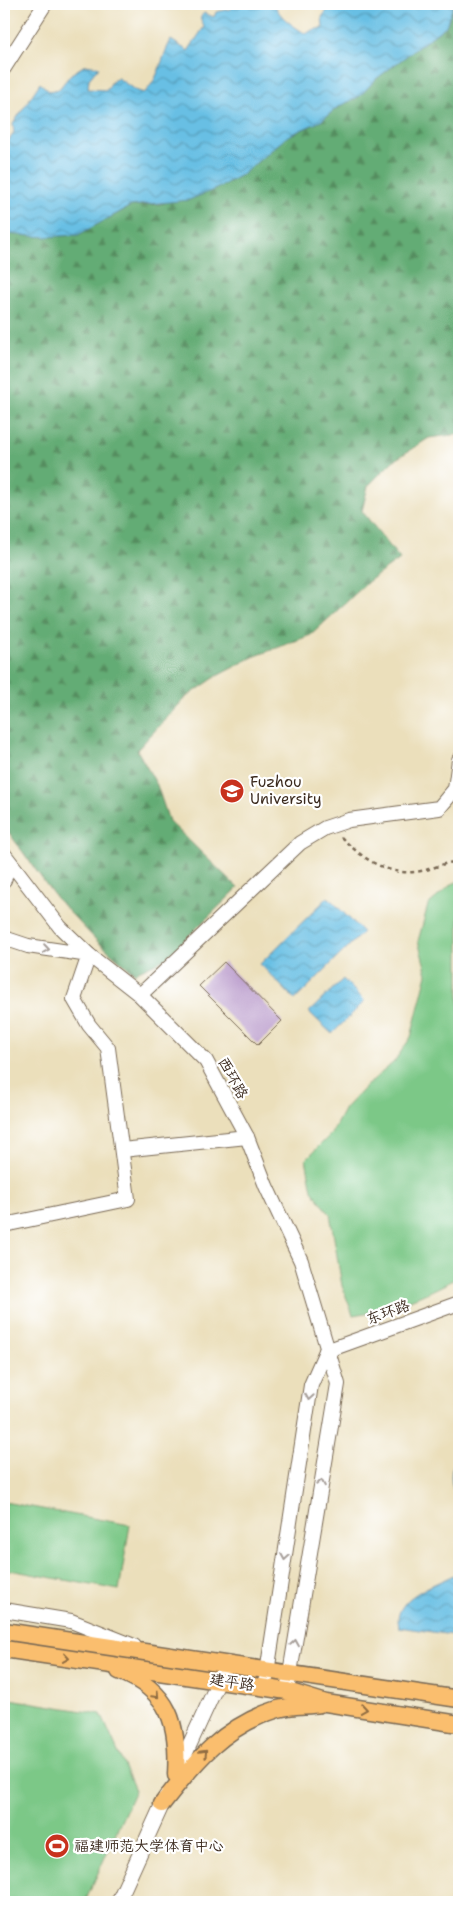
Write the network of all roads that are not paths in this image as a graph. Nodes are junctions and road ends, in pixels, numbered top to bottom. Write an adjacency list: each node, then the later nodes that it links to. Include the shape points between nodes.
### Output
1 (45, 4): 2 (street)
2 (4, 68)
3 (459, 760): 8 (street, via 455,789 439,808 349,820 300,843)
4 (7, 859): 5 (street); 7 (street, 西环路, via 60,927)
5 (4, 880)
6 (4, 938): 7 (street, one-way to 7, via 28,946)
7 (89, 955): 8 (street, 西环路); 10 (street, via 74,999 108,1048)
8 (140, 994): 9 (street, 西环路, via 206,1061)
9 (247, 1137): 10 (street); 13 (street, 西环路, via 301,1261)
10 (122, 1150): 11 (street, via 128,1199)
11 (4, 1225)
12 (459, 1303): 13 (street, 东环路)
13 (326, 1352): 20 (street, one-way to 20, via 311,1385); 21 (street, 西环路, one-way to 13, via 338,1384)
14 (4, 1610): 17 (street, via 71,1622)
15 (4, 1631): 17 (main road, 建平路)
16 (4, 1649): 18 (main road, 建平路, one-way to 18)
17 (149, 1652): 19 (main road, 建平路)
18 (99, 1663): 22 (main road, 建平路); 28 (main road, one-way to 28, via 132,1676 167,1706 175,1726 178,1748)
19 (227, 1663): 20 (main road, 建平路); 22 (street)
20 (268, 1669): 21 (main road, 建平路); 23 (street)
21 (290, 1672): 24 (street, 西环路); 25 (main road, 建平路)
22 (219, 1680): 23 (main road, 建平路); 28 (street)
23 (265, 1688): 24 (main road, 建平路)
24 (287, 1691): 26 (main road, 建平路)
25 (459, 1699)
26 (326, 1703): 27 (main road, 建平路, one-way to 27); 29 (main road, one-way to 26, via 215,1742 244,1724 279,1709)
27 (459, 1724)
28 (176, 1775): 29 (street)
29 (162, 1804): 30 (street)
30 (118, 1902)

